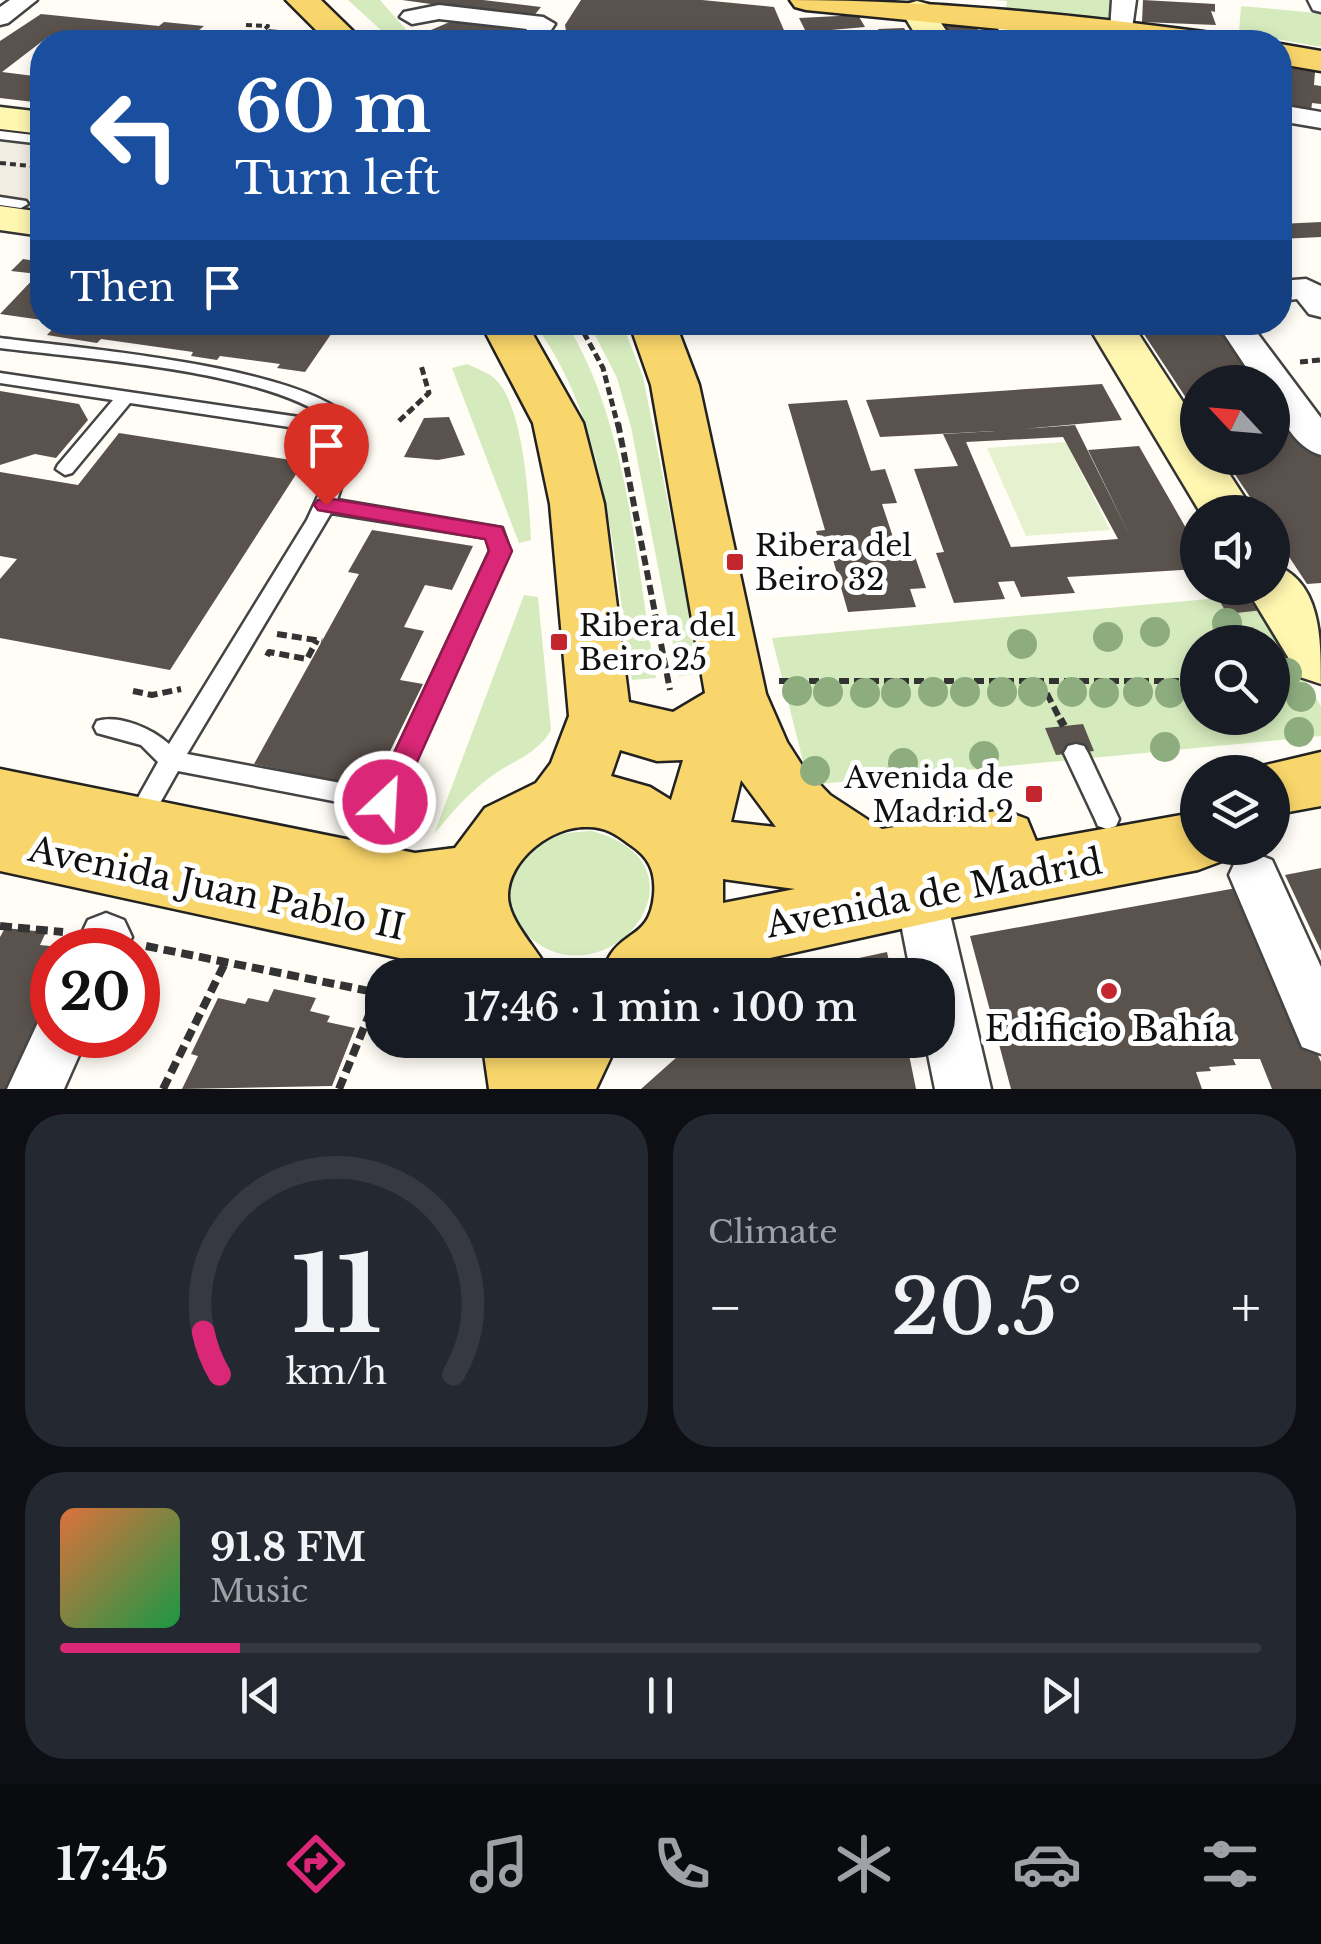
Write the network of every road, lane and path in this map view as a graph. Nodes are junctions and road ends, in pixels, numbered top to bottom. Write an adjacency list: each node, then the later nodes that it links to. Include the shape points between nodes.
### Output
1 (25, 0): 7 (street)
2 (302, 0): 10 (main road)
3 (806, 0): 5 (main road)
4 (404, 8): 11 (street); 12 (street, via 543,24)
5 (917, 11): 13 (street); 14 (main road)
6 (1123, 15): 15 (main road); 16 (main road)
7 (0, 18)
8 (246, 24): 9 (path, via 268,26)
9 (264, 30)
10 (334, 30)
11 (424, 30)
12 (539, 30)
13 (929, 30)
14 (1005, 30)
15 (1017, 30)
16 (1168, 30)
17 (1292, 56): 18 (main road)
18 (1321, 60)
19 (1292, 115): 21 (street)
20 (0, 118): 22 (street)
21 (1321, 120)
22 (30, 122)
23 (0, 135): 24 (lane)
24 (30, 139)
25 (0, 162): 26 (path)
26 (30, 166)
27 (0, 201): 28 (lane)
28 (21, 215)
29 (1321, 266): 30 (street)
30 (1292, 267)
31 (1292, 290): 32 (street, via 1306,289)
32 (1321, 307)
33 (511, 335): 62 (main road, via 558,424 577,504)
34 (585, 335): 59 (path, via 614,404)
35 (657, 335): 61 (main road, Avenida de Madrid)
36 (1116, 335): 50 (street)
37 (1237, 335): 48 (street)
38 (0, 343): 47 (lane, via 256,381 326,407)
39 (1321, 360): 40 (path)
40 (1300, 362)
41 (422, 365): 46 (path, via 429,393)
42 (0, 378): 43 (lane)
43 (126, 396): 45 (lane); 49 (lane)
44 (246, 399): 45 (lane, via 274,403)
45 (302, 421): 47 (lane)
46 (399, 421)
47 (346, 430): 51 (lane)
48 (1321, 444)
49 (65, 469)
50 (1216, 495)
51 (326, 505): 66 (lane); 66 (lane, via 494,532 500,551 385,802)
52 (1286, 605): 54 (street)
53 (271, 633): 55 (path, via 320,641 307,659 269,652)
54 (1319, 654)
55 (262, 666)
56 (1040, 680): 57 (path); 61 (path); 63 (path)
57 (1180, 681)
58 (186, 688): 60 (path, via 152,695)
59 (670, 690)
60 (133, 691)
61 (756, 691): 62 (main road, via 710,727 678,737 655,737); 78 (main road, via 711,772 699,820); 81 (main road, Avenida de Madrid, via 747,711 774,784 804,816)
62 (600, 716): 70 (main road, via 579,776)
63 (1064, 726)
64 (105, 727): 66 (lane, via 148,738)
65 (1076, 753): 73 (lane)
66 (171, 760): 74 (lane)
67 (1321, 779): 68 (main road)
68 (1290, 785)
69 (0, 796): 74 (main road, Avenida Juan Pablo II)
70 (559, 802): 78 (main road, via 626,805 654,820); 80 (main road, via 522,816 492,842)
71 (1180, 805): 73 (main road, Avenida de Madrid)
72 (1321, 818): 75 (main road)
73 (1106, 819): 81 (main road, Avenida de Madrid)
74 (134, 825): 80 (main road, Avenida Juan Pablo II, via 415,882)
75 (1290, 836)
76 (0, 842): 85 (main road, Avenida Juan Pablo II, via 441,935)
77 (1180, 843): 81 (main road, Avenida de Madrid)
78 (678, 846): 81 (main road, Avenida de Madrid, via 722,847); 87 (main road, via 690,880 688,914)
79 (1268, 865): 92 (street)
80 (474, 875): 86 (main road, via 476,930)
81 (899, 877): 88 (main road, Avenida de Madrid); 101 (street)
82 (0, 926): 83 (path)
83 (30, 930)
84 (160, 949): 89 (path)
85 (485, 958)
86 (498, 958)
87 (657, 958)
88 (664, 958)
89 (225, 963): 90 (path); 97 (path)
90 (365, 985)
91 (365, 1026): 98 (path)
92 (1321, 1028)
93 (49, 1058): 96 (street)
94 (523, 1058): 99 (main road)
95 (571, 1058): 100 (main road)
96 (35, 1089)
97 (162, 1089)
98 (339, 1089)
99 (528, 1089)
100 (555, 1089)
101 (963, 1089)

